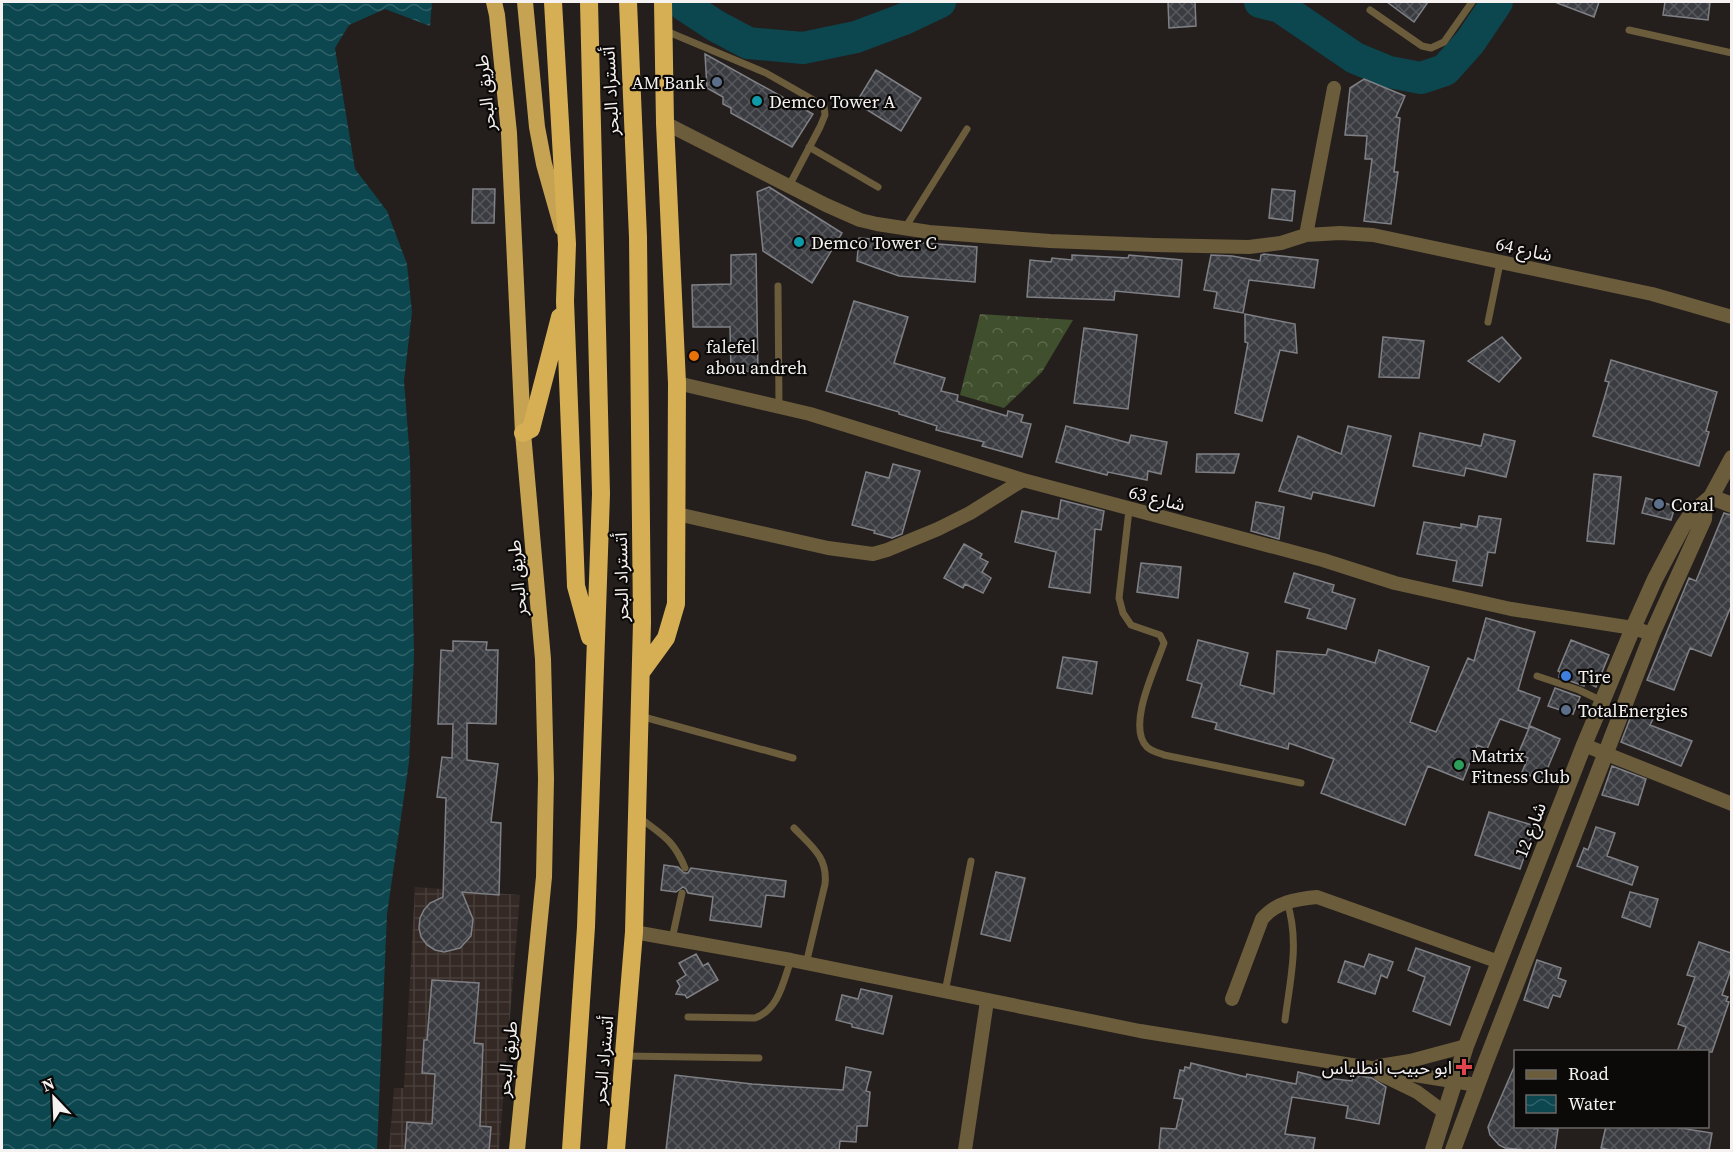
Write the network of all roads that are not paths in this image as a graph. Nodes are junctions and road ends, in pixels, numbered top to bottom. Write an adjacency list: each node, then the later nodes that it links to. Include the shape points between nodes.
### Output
1 (494, 2): 27 (highway, طريق البحر, via 509,133)
2 (525, 2): 19 (highway, via 537,127)
3 (555, 2): 19 (highway)
4 (589, 2): 36 (highway, أتستراد البحر, via 601,494)
5 (628, 2): 37 (highway, أتستراد البحر, via 638,237)
6 (1472, 2): 7 (lane, via 1444,42 1431,48 1422,46)
7 (1370, 10)
8 (662, 11): 12 (highway); 14 (lane, via 819,102 825,115)
9 (1629, 30): 10 (lane)
10 (1731, 53)
11 (1334, 88): 18 (street)
12 (665, 123): 15 (street, شارع 64); 25 (highway)
13 (967, 129): 17 (lane)
14 (809, 147): 15 (lane); 16 (lane)
15 (789, 186): 17 (street, شارع 64, via 860,220)
16 (878, 187)
17 (905, 228): 18 (street, شارع 64, via 1166,246 1249,247)
18 (1306, 235): 20 (street, شارع 64, via 1373,235)
19 (567, 244): 22 (highway)
20 (1500, 263): 23 (street, شارع 64, via 1652,294); 24 (lane)
21 (778, 286): 26 (lane)
22 (565, 301): 27 (highway, via 531,429); 36 (highway, via 576,586)
23 (1731, 317)
24 (1488, 322)
25 (676, 383): 26 (street, شارع 63); 33 (highway)
26 (779, 407): 29 (street, شارع 63)
27 (522, 433): 69 (highway, طريق البحر, via 543,660 546,779 544,877)
28 (1731, 458): 30 (street, شارع 12)
29 (1023, 480): 32 (street, شارع 63); 33 (street, via 938,530 873,554 828,548)
30 (1708, 501): 31 (street); 34 (street, شارع 12, via 1683,526); 35 (street, شارع 12, via 1704,519)
31 (1731, 505)
32 (1129, 510): 34 (street, شارع 63, via 1470,601); 44 (lane, via 1119,598 1131,625 1160,635 1164,643 1139,716 1141,737 1148,748 1164,755)
33 (677, 514): 37 (highway, via 672,621 666,638)
34 (1633, 628): 35 (street, شارع 63); 39 (street, شارع 12)
35 (1652, 634): 42 (street, شارع 12)
36 (595, 653): 70 (highway, أتستراد البحر, via 586,927)
37 (642, 671): 40 (highway, أتستراد البحر)
38 (1537, 676): 39 (lane)
39 (1602, 701): 41 (street, شارع 12)
40 (640, 716): 43 (lane); 46 (highway, أتستراد البحر)
41 (1584, 745): 42 (street); 55 (street, شارع 12)
42 (1605, 753): 45 (street); 67 (street, شارع 12)
43 (793, 758)
44 (1301, 783)
45 (1731, 804)
46 (638, 816): 49 (lane, via 672,842); 52 (highway, أتستراد البحر)
47 (794, 828): 56 (lane, via 827,870)
48 (971, 861): 57 (lane)
49 (685, 868)
50 (682, 892): 53 (lane)
51 (1287, 902): 55 (street, via 1317,897); 58 (street, via 1270,909 1262,919); 61 (lane, via 1295,938)
52 (634, 932): 53 (street); 63 (highway, أتستراد البحر)
53 (672, 939): 54 (street)
54 (791, 960): 56 (street); 60 (lane, via 775,1005 763,1016)
55 (1499, 962): 62 (street, شارع 12)
56 (806, 964): 57 (street)
57 (945, 992): 59 (street)
58 (1232, 999)
59 (987, 1001): 65 (street, via 1140,1031); 72 (street)
60 (688, 1017)
61 (1285, 1020)
62 (1466, 1046): 65 (street); 66 (street, شارع 12)
63 (624, 1056): 64 (lane); 71 (highway, أتستراد البحر)
64 (759, 1059)
65 (1368, 1067): 66 (street); 68 (street, via 1417,1092)
66 (1455, 1080): 67 (street); 68 (street, شارع 12)
67 (1477, 1085): 74 (street, شارع 12)
68 (1444, 1112): 73 (street, شارع 12)
69 (517, 1150)
70 (570, 1150)
71 (616, 1150)
72 (965, 1150)
73 (1433, 1150)
74 (1453, 1150)

